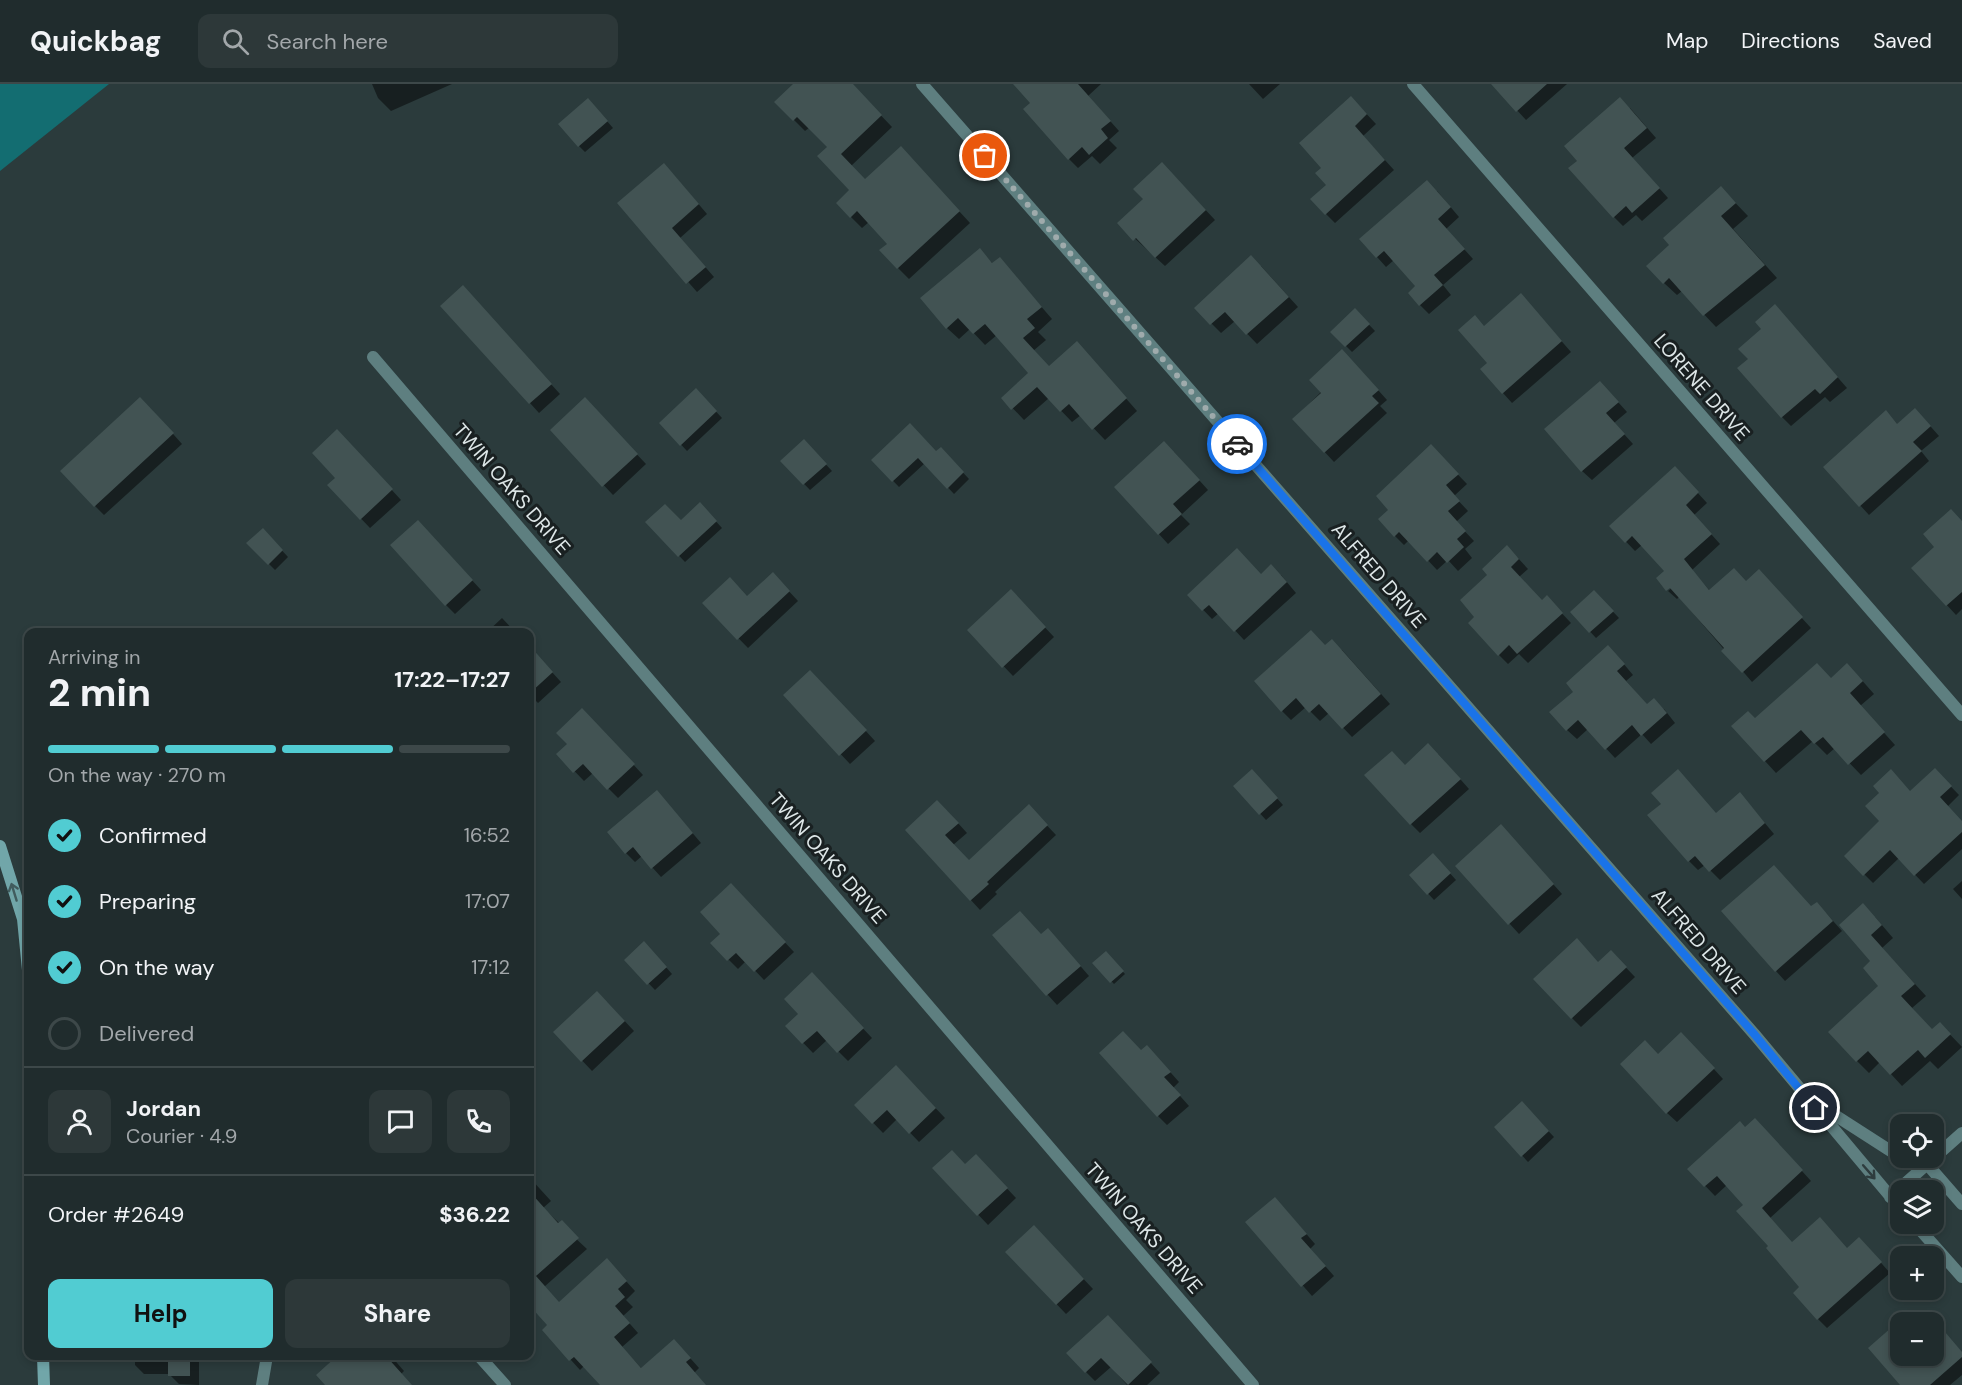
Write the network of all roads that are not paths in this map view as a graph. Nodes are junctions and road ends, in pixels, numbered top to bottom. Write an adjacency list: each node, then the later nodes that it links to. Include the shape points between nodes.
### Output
1 (922, 84): 7 (street, ALFRED DRIVE)
2 (1413, 84): 4 (street, LORENE DRIVE)
3 (373, 357): 24 (street, TWIN OAKS DRIVE)
4 (1962, 715)
5 (0, 846): 6 (main road, one-way to 5)
6 (24, 930)
7 (1803, 1094): 9 (street, ALFRED DRIVE); 14 (street, ALFRED DRIVE, one-way to 14)
8 (1962, 1133): 10 (street)
9 (1890, 1149)
10 (1944, 1149)
11 (1923, 1168): 13 (street)
12 (1930, 1168): 15 (street)
13 (1909, 1180)
14 (1890, 1197)
15 (1962, 1204)
16 (1924, 1234): 17 (street)
17 (1962, 1277)
18 (43, 1360): 21 (main road)
19 (266, 1360): 22 (street)
20 (483, 1360): 23 (street)
21 (44, 1385)
22 (262, 1385)
23 (505, 1385)
24 (1253, 1385)

